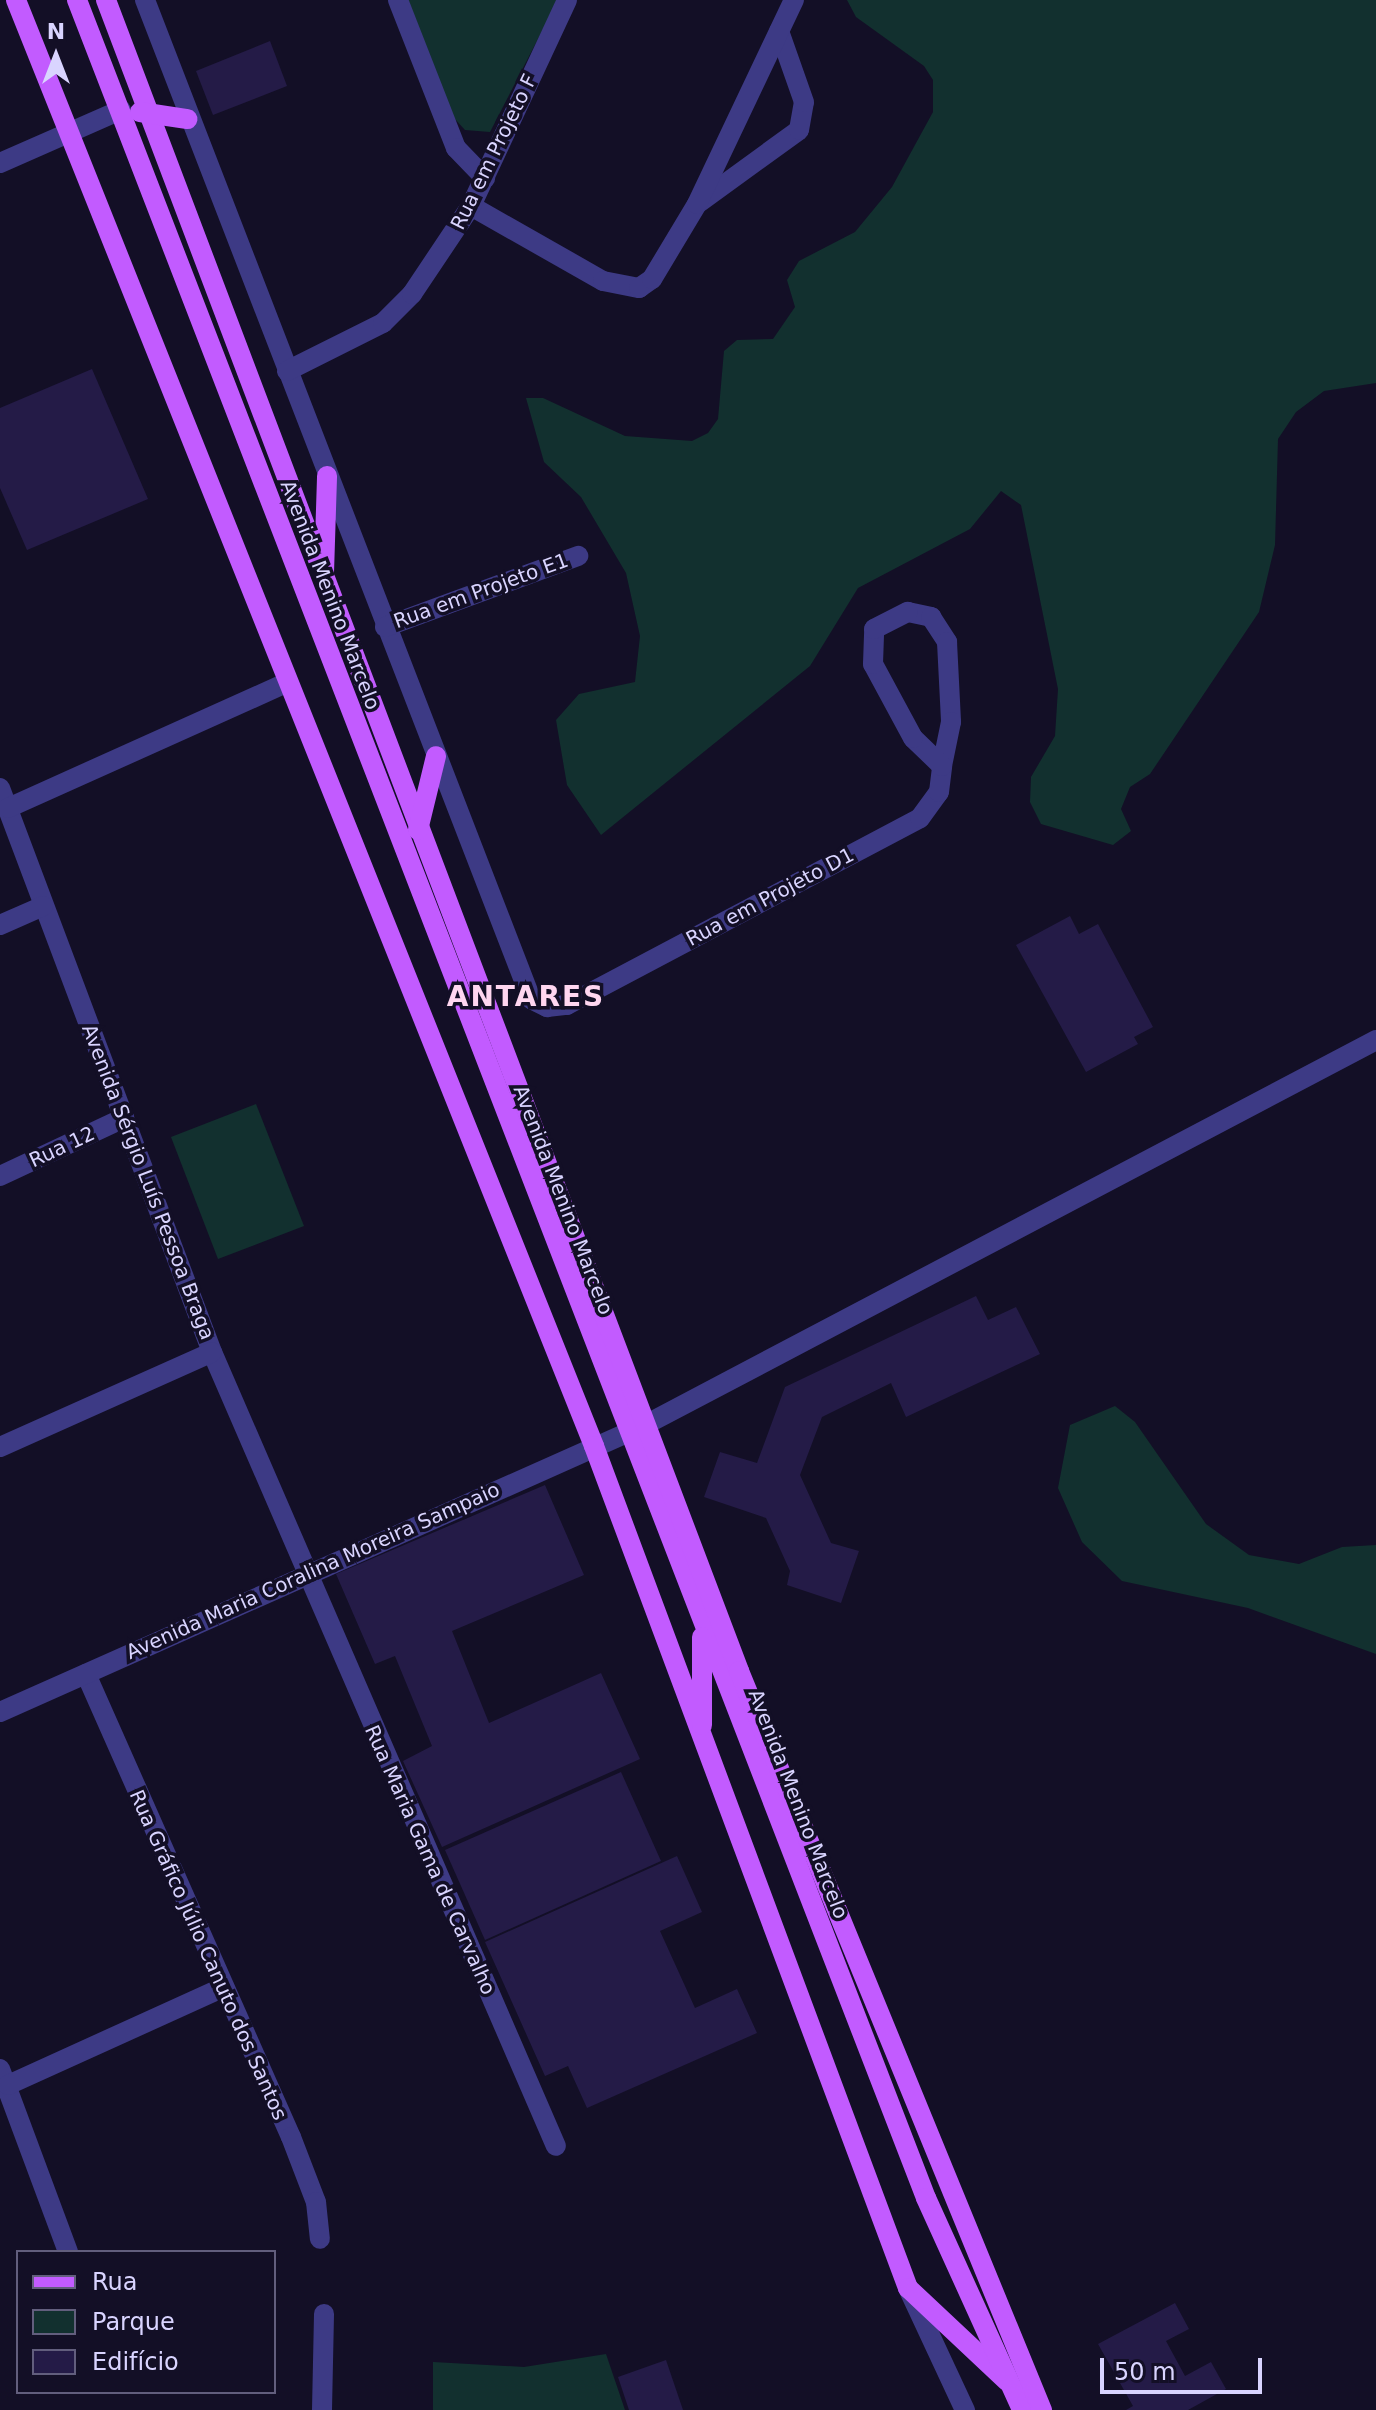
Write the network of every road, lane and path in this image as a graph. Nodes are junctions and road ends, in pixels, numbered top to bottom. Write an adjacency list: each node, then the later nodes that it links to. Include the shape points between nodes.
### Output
1 (16, 0): 12 (main road)
2 (77, 0): 9 (main road, Avenida Menino Marcelo)
3 (106, 0): 10 (main road, Avenida Menino Marcelo)
4 (145, 0): 11 (street, Avenida Menino Marcelo)
5 (398, 0): 14 (street, via 456,148)
6 (567, 0): 14 (street, Rua em Projeto F)
7 (794, 0): 8 (street)
8 (779, 31): 15 (street); 15 (street, via 804,102 799,130)
9 (121, 110): 10 (main road); 12 (street); 35 (main road, Avenida Menino Marcelo)
10 (150, 113): 11 (main road); 20 (main road, Avenida Menino Marcelo)
11 (187, 119): 17 (street, Avenida Menino Marcelo)
12 (67, 132): 13 (street); 22 (main road)
13 (0, 163)
14 (485, 178): 16 (street, Rua em Projeto F)
15 (697, 204): 16 (street, via 652,279 620,289)
16 (471, 206): 17 (street, Rua em Projeto F, via 412,294 383,323)
17 (287, 371): 18 (street, Avenida Menino Marcelo)
18 (327, 476): 20 (main road); 21 (street, Avenida Menino Marcelo)
19 (578, 556): 21 (street, Rua em Projeto E1)
20 (324, 585): 27 (main road, Avenida Menino Marcelo)
21 (385, 627): 23 (street, Avenida Menino Marcelo)
22 (286, 683): 26 (street); 36 (main road)
23 (436, 756): 27 (main road); 30 (street, Avenida Menino Marcelo, via 526,991 547,1007)
24 (942, 766): 24 (street, Rua em Projeto D1, via 951,731 947,642 931,617 895,615 874,629 873,664 913,738); 30 (street, Rua em Projeto D1, via 939,792 920,818)
25 (0, 788): 26 (street, Avenida Sérgio Luís Pessoa Braga)
26 (8, 808): 28 (street, Avenida Sérgio Luís Pessoa Braga)
27 (418, 830): 35 (main road, Avenida Menino Marcelo)
28 (43, 906): 29 (street); 32 (street, Avenida Sérgio Luís Pessoa Braga)
29 (0, 925)
30 (567, 1005)
31 (1376, 1040): 35 (street, Avenida Maria Coralina Moreira Sampaio)
32 (124, 1118): 33 (street, Rua 12); 34 (street, Avenida Sérgio Luís Pessoa Braga)
33 (0, 1176)
34 (212, 1352): 37 (street); 38 (street, Avenida Sérgio Luís Pessoa Braga)
35 (636, 1429): 36 (street, Avenida Maria Coralina Moreira Sampaio); 39 (main road, Avenida Menino Marcelo); 54 (main road, Avenida Menino Marcelo, via 986,2288)
36 (594, 1446): 38 (street, Avenida Maria Coralina Moreira Sampaio); 42 (main road)
37 (0, 1447)
38 (305, 1573): 40 (street, Avenida Maria Coralina Moreira Sampaio); 45 (street, Rua Maria Gama de Carvalho)
39 (702, 1625): 42 (main road); 50 (main road, Avenida Menino Marcelo, via 959,2283)
40 (86, 1674): 41 (street, Avenida Maria Coralina Moreira Sampaio); 43 (street, Rua Gráfico Júlio Canuto dos Santos)
41 (0, 1712)
42 (702, 1739): 48 (main road)
43 (222, 1988): 44 (street); 46 (street, Rua Gráfico Júlio Canuto dos Santos, via 316,2202)
44 (4, 2077): 47 (street)
45 (556, 2146)
46 (320, 2239)
47 (67, 2250)
48 (908, 2288): 50 (main road); 52 (street)
49 (324, 2314): 51 (street)
50 (1007, 2381): 53 (main road, Avenida Menino Marcelo)
51 (322, 2410)
52 (965, 2410)
53 (1022, 2410)
54 (1042, 2410)

